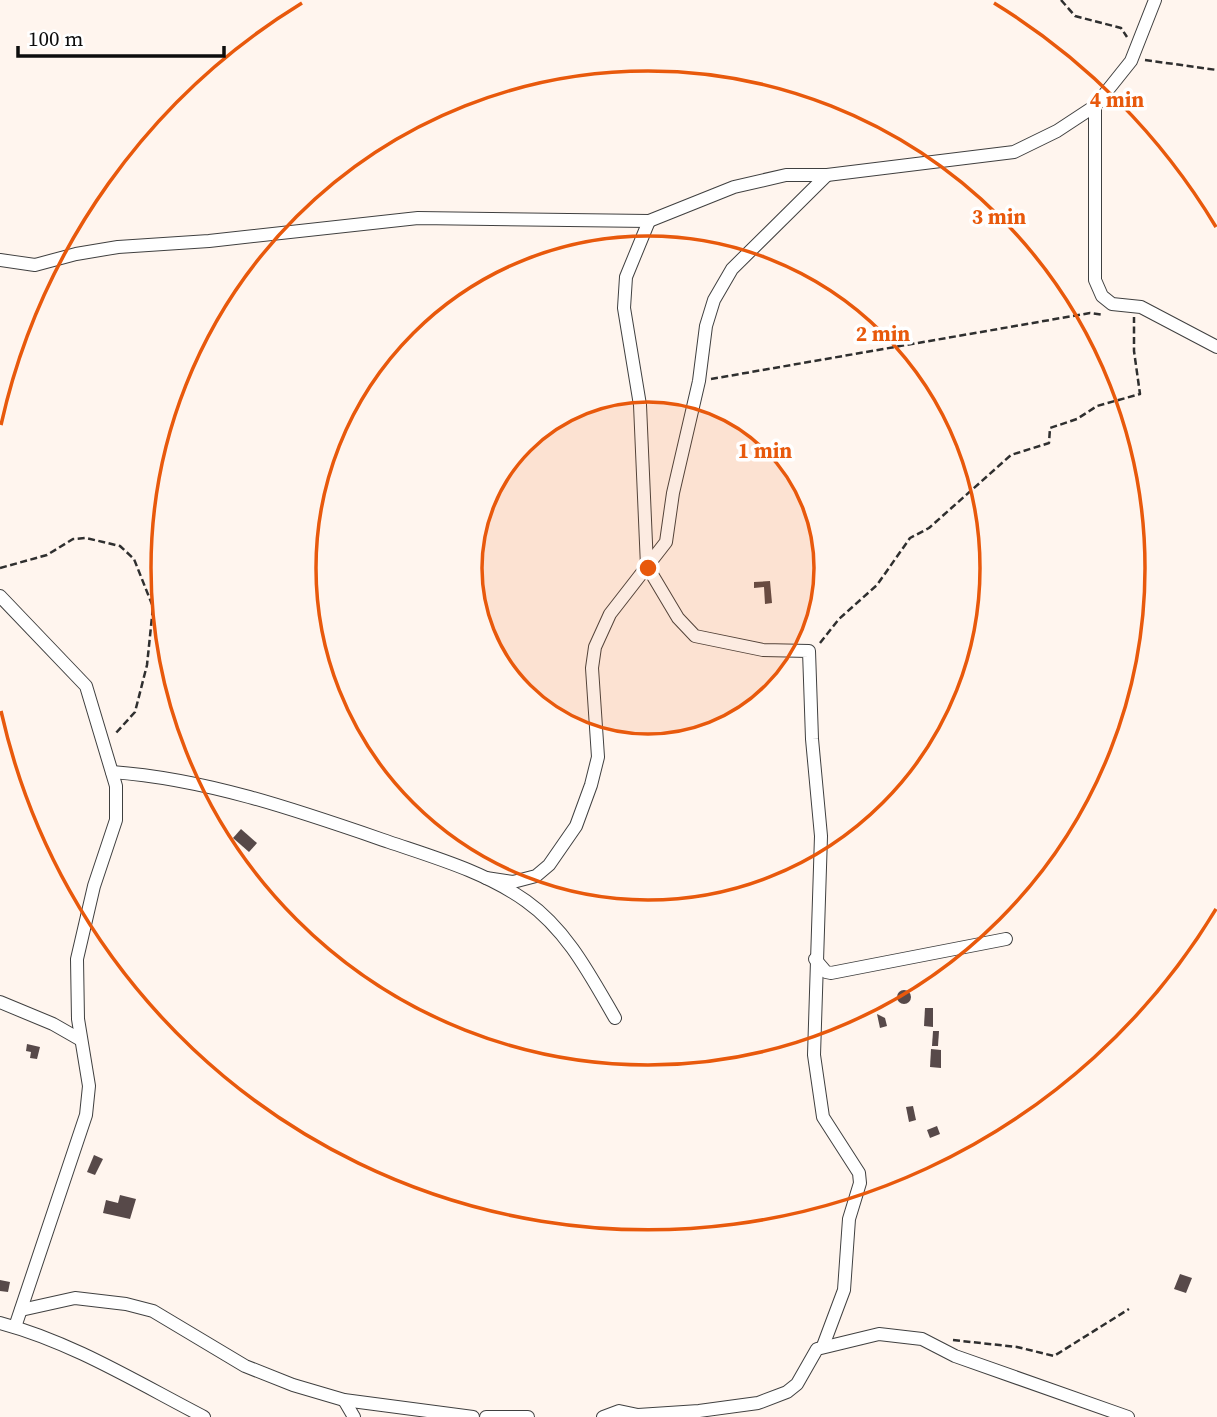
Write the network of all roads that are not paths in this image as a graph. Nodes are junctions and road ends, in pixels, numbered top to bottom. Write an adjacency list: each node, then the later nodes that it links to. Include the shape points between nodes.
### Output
1 (1155, 0): 2 (street, via 1131,61)
2 (1095, 106): 3 (street, via 1014,152); 6 (street, via 1095,280 1102,296 1112,304 1141,307)
3 (827, 175): 4 (street, via 786,175 734,187); 7 (street, via 723,282 706,326 666,542)
4 (649, 221): 5 (street, via 418,218 118,247 35,265); 7 (street, via 626,277 624,308 640,405)
5 (0, 260)
6 (1217, 347)
7 (647, 566): 10 (street, via 610,614 595,648 592,668 598,757 576,826 536,876 513,882); 12 (street, via 678,618 695,636 763,650 809,651 811,739 821,836)
8 (0, 596): 9 (street, via 86,686)
9 (112, 772): 10 (street, via 168,777 242,794); 15 (street, via 118,801 116,820 76,959)
10 (486, 878): 14 (street, via 526,901 556,928 578,954)
11 (1006, 939): 12 (street, via 831,973)
12 (815, 959): 19 (street, via 814,1055 819,1099 823,1117 859,1172 860,1183 849,1219 844,1290)
13 (0, 1002): 15 (street)
14 (615, 1018)
15 (80, 1040): 16 (street, via 89,1086 86,1115)
16 (21, 1310): 18 (street); 20 (street, via 75,1298 99,1298 153,1311 245,1366)
17 (0, 1324): 18 (street)
18 (15, 1327): 21 (street, via 80,1353)
19 (823, 1346): 26 (street, via 813,1354 797,1384 775,1398 736,1407 638,1415 619,1411); 27 (street, via 879,1334 922,1339 955,1356)
20 (344, 1400): 22 (street); 23 (street)
21 (204, 1417)
22 (354, 1417)
23 (473, 1417)
24 (486, 1417): 25 (street)
25 (528, 1417)
26 (603, 1417)
27 (1128, 1417)

